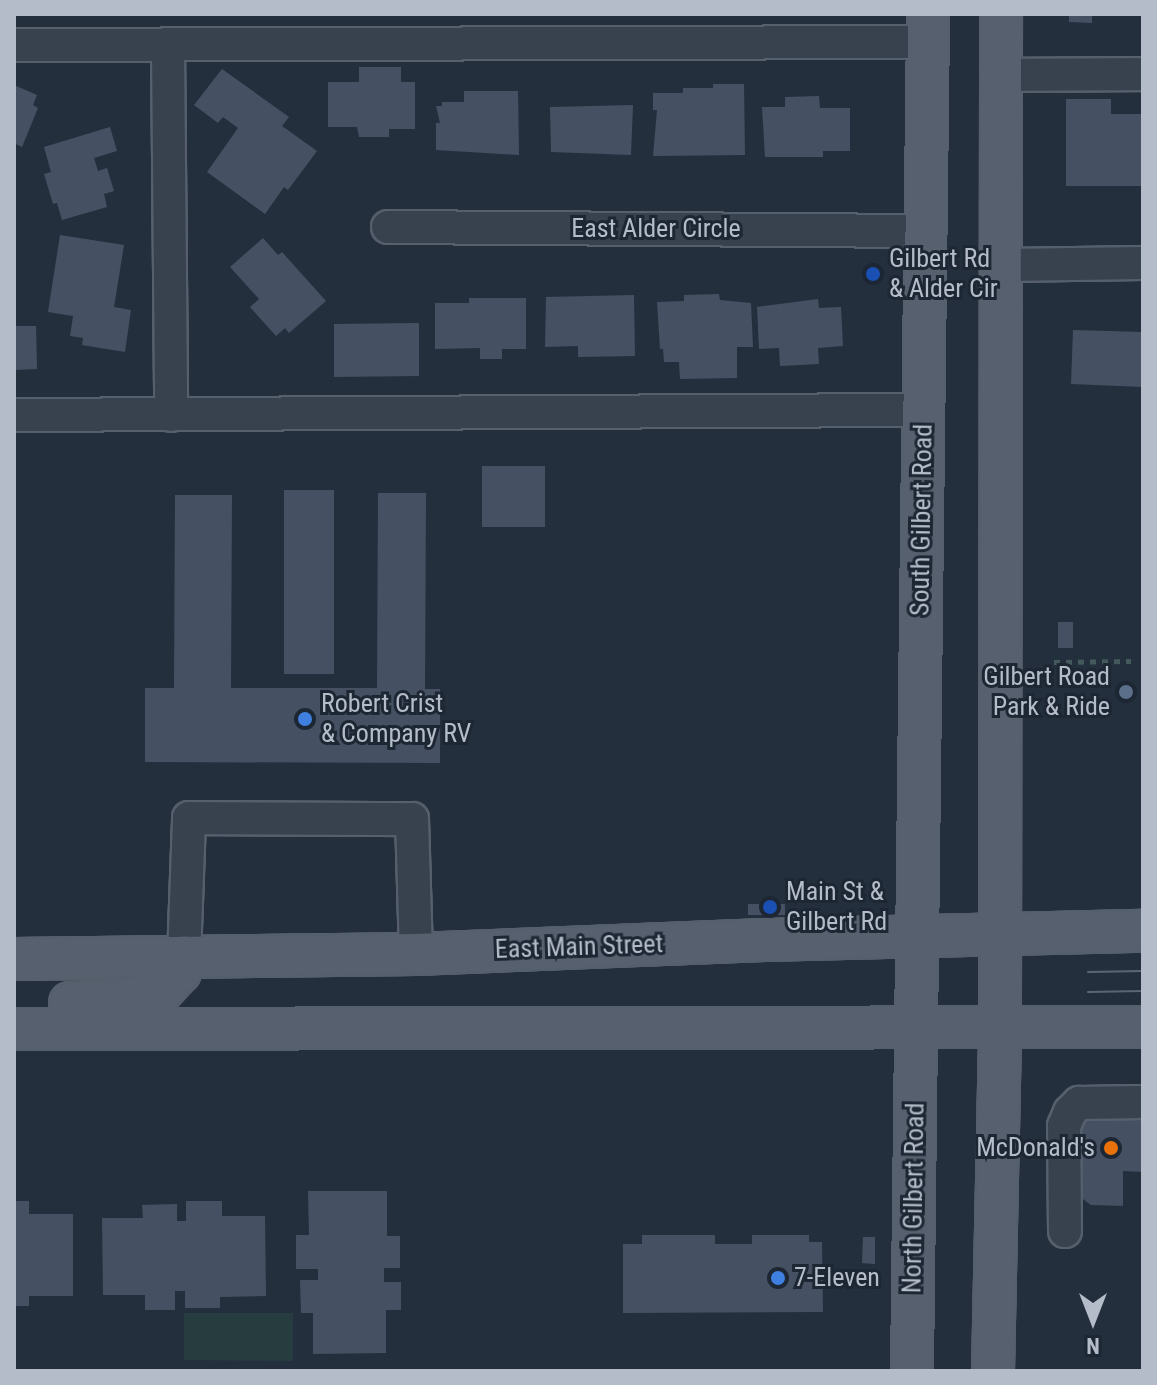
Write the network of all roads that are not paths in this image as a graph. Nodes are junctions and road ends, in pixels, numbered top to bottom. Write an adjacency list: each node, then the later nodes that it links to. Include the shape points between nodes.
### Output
1 (1001, 14): 6 (main road)
2 (928, 28): 4 (street); 8 (main road, South Gilbert Road)
3 (14, 45): 4 (street)
4 (168, 45): 13 (street)
5 (1143, 74): 6 (street)
6 (1001, 75): 10 (main road)
7 (388, 227): 8 (street, East Alder Circle)
8 (924, 231): 11 (main road, South Gilbert Road)
9 (1143, 263): 10 (street)
10 (1003, 265): 15 (main road)
11 (923, 410): 13 (street); 16 (main road, South Gilbert Road)
12 (14, 415): 13 (street)
13 (171, 415)
14 (1143, 931): 15 (main road, East Main Street)
15 (999, 933): 16 (main road, East Main Street); 22 (main road)
16 (916, 937): 17 (main road, East Main Street); 21 (main road, South Gilbert Road)
17 (416, 954): 18 (main road, East Main Street); 18 (street, via 412,819 189,818)
18 (184, 957): 19 (main road, East Main Street); 20 (main road, via 172,984 141,999)
19 (14, 959)
20 (14, 1007)
21 (916, 1025): 22 (main road); 24 (main road); 27 (main road, North Gilbert Road)
22 (1000, 1025): 23 (main road); 28 (main road)
23 (1143, 1027)
24 (14, 1029)
25 (1143, 1102): 26 (street, via 1079,1103 1070,1112 1064,1126)
26 (1065, 1231)
27 (912, 1371)
28 (993, 1371)

